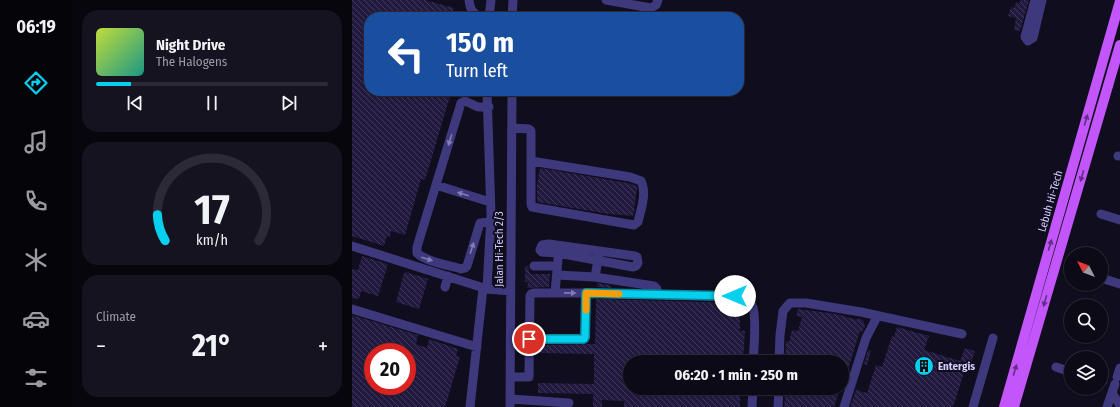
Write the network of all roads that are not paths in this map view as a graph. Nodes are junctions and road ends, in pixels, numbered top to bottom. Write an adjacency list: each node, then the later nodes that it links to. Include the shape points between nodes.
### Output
1 (469, 0): 9 (street)
2 (491, 0): 10 (street)
3 (513, 0): 11 (street)
4 (606, 0): 5 (street, via 651,8)
5 (658, 0)
6 (1035, 0): 7 (street, via 1025,37 1028,41 1033,38)
7 (1042, 0)
8 (1119, 2): 60 (main road, Lebuh Hi-Tech, one-way to 8)
9 (472, 12)
10 (490, 12)
11 (512, 12)
12 (1120, 45): 61 (main road, one-way to 61)
13 (488, 96): 15 (street)
14 (512, 96): 16 (street, Jalan Hi-Tech 2/3)
15 (489, 107): 18 (street, one-way to 18, via 478,107 465,101 461,103); 19 (street)
16 (512, 128): 17 (street, via 531,131); 32 (street, Jalan Hi-Tech 2/3)
17 (530, 161): 17 (street, via 641,181 644,196 638,222 634,225 534,208 531,204)
18 (436, 185): 19 (street, one-way to 18); 22 (street, one-way to 22, via 417,247 420,256 465,268 480,223)
19 (490, 202): 22 (street)
20 (1101, 214): 21 (street)
21 (1120, 220)
22 (490, 222): 31 (street)
23 (352, 246): 26 (street)
24 (534, 266): 25 (street)
25 (557, 270): 27 (street); 27 (street, via 559,249 598,256); 33 (street)
26 (448, 276): 30 (street); 31 (street)
27 (595, 277): 35 (street, via 654,286)
28 (1108, 280): 29 (street)
29 (1120, 284)
30 (444, 287)
31 (485, 288): 32 (street); 41 (street)
32 (511, 291): 47 (street, Jalan Hi-Tech 2/3)
33 (555, 293): 34 (street, one-way to 34); 40 (street, via 531,294)
34 (586, 293): 35 (street); 40 (street, via 584,339)
35 (657, 295): 42 (street, via 735,296 748,300 753,305 755,318)
36 (352, 309): 41 (street)
37 (877, 316): 38 (street); 43 (street, via 806,303 790,303 783,311); 58 (street, via 866,338)
38 (962, 334)
39 (993, 338): 59 (street)
40 (529, 339): 47 (street, via 529,377)
41 (477, 347): 55 (street)
42 (753, 355)
43 (779, 355)
44 (1056, 367): 46 (street)
45 (1120, 368): 48 (street)
46 (1064, 370)
47 (511, 377): 51 (street, Jalan Hi-Tech 2/3)
48 (1114, 385): 54 (street); 62 (street)
49 (753, 395): 56 (street)
50 (779, 395): 57 (street)
51 (510, 403): 53 (street)
52 (569, 403): 53 (street)
53 (530, 404)
54 (1120, 405)
55 (470, 407)
56 (752, 407)
57 (778, 407)
58 (844, 407)
59 (973, 407)
60 (1004, 407)
61 (1014, 407)
62 (1107, 407)

